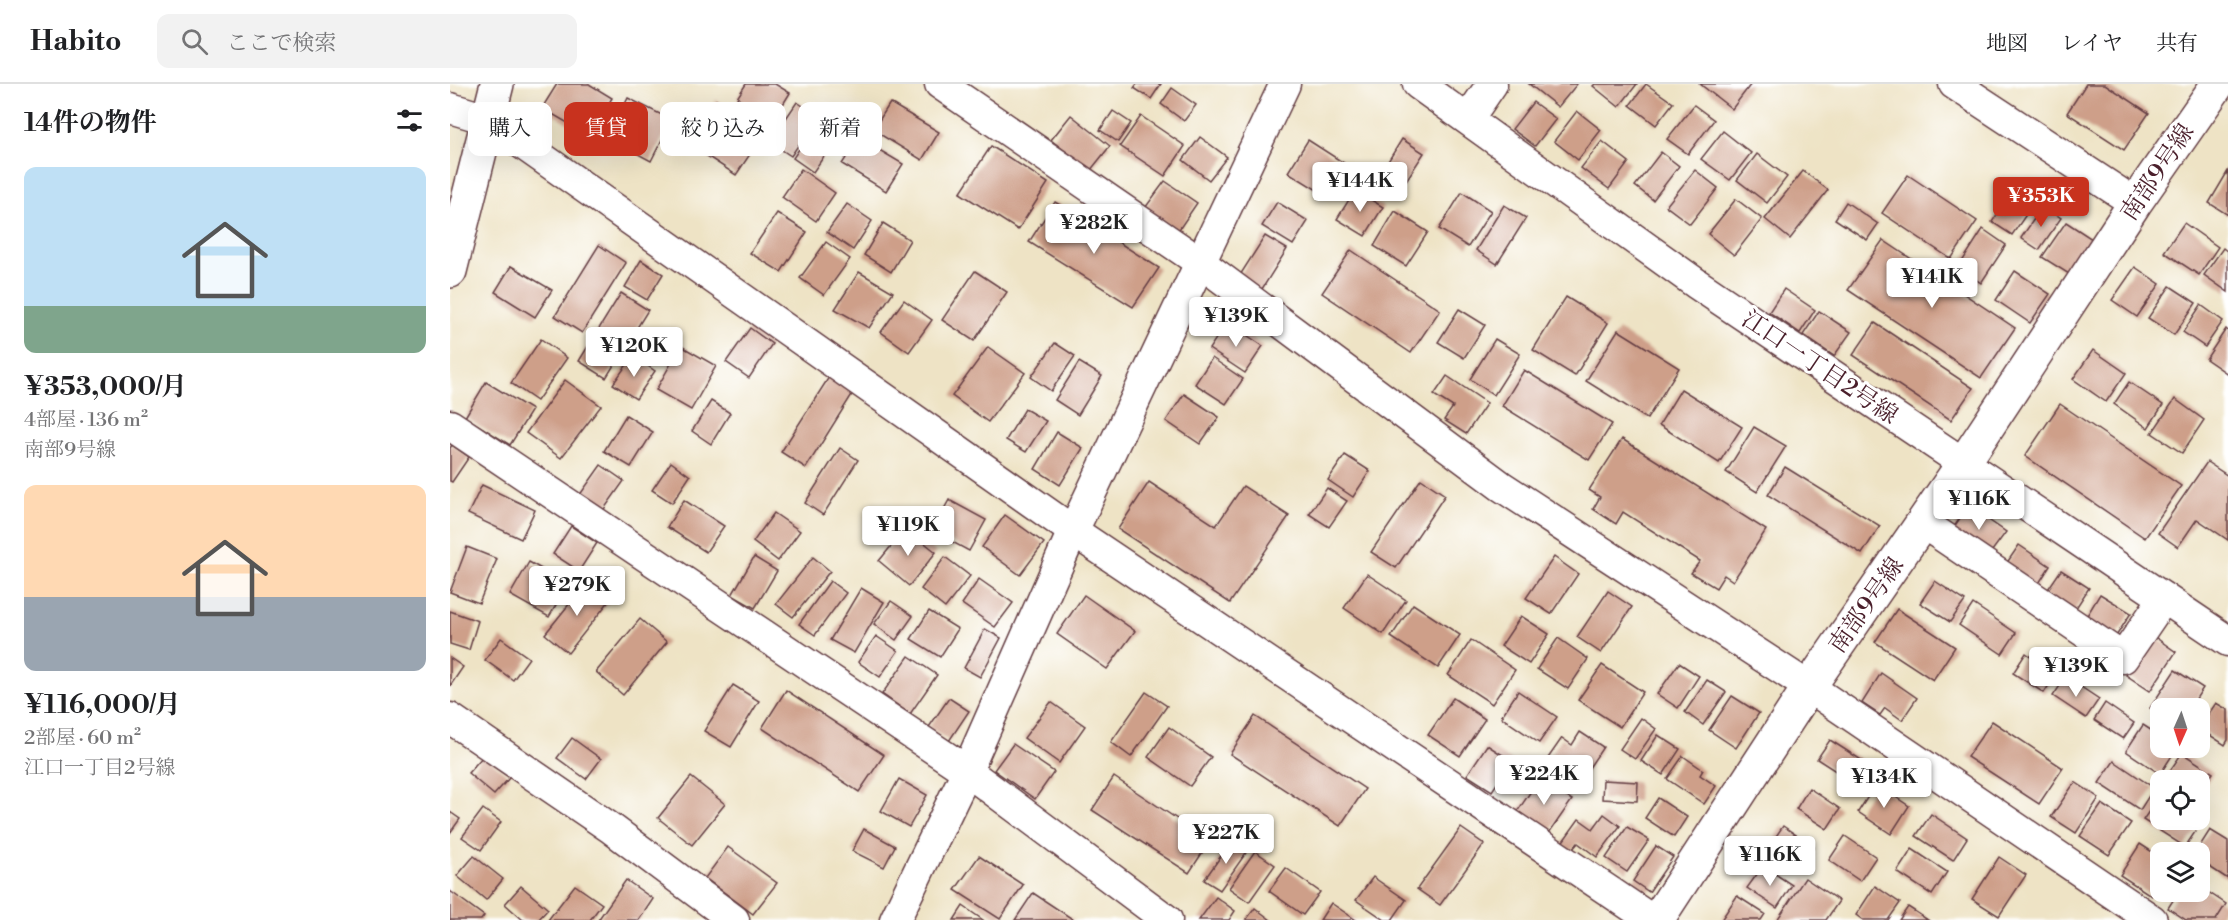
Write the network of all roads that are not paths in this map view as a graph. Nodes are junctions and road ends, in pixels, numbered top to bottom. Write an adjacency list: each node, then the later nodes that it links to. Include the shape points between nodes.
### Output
1 (497, 84): 8 (street)
2 (940, 84): 15 (street)
3 (1285, 84): 15 (street)
4 (1418, 84): 11 (street, 江口一丁目2号線)
5 (1492, 84): 11 (street)
6 (1954, 84): 14 (street)
7 (2218, 84): 14 (street, 南部9号線)
8 (492, 102)
9 (450, 108): 10 (street)
10 (468, 113)
11 (1468, 119): 18 (street, 江口一丁目2号線, via 1697,284)
12 (478, 156): 16 (street)
13 (541, 156): 20 (street)
14 (2135, 203): 18 (street, 南部9号線)
15 (1201, 263): 20 (street); 23 (street, via 1501,486)
16 (450, 271)
17 (450, 425): 25 (street)
18 (1963, 464): 19 (street, 南部9号線); 21 (street, 江口一丁目2号線)
19 (1923, 523): 21 (street, via 2123,658); 23 (street, 南部9号線)
20 (1073, 531): 25 (street); 29 (street)
21 (2164, 598): 22 (street, 江口一丁目2号線)
22 (2228, 641)
23 (1809, 687): 30 (street, 南部9号線); 31 (street)
24 (450, 718): 26 (street, via 612,829)
25 (967, 771): 27 (street); 28 (street)
26 (734, 920)
27 (895, 920)
28 (1167, 920)
29 (1652, 920)
30 (1657, 920)
31 (2152, 920)

